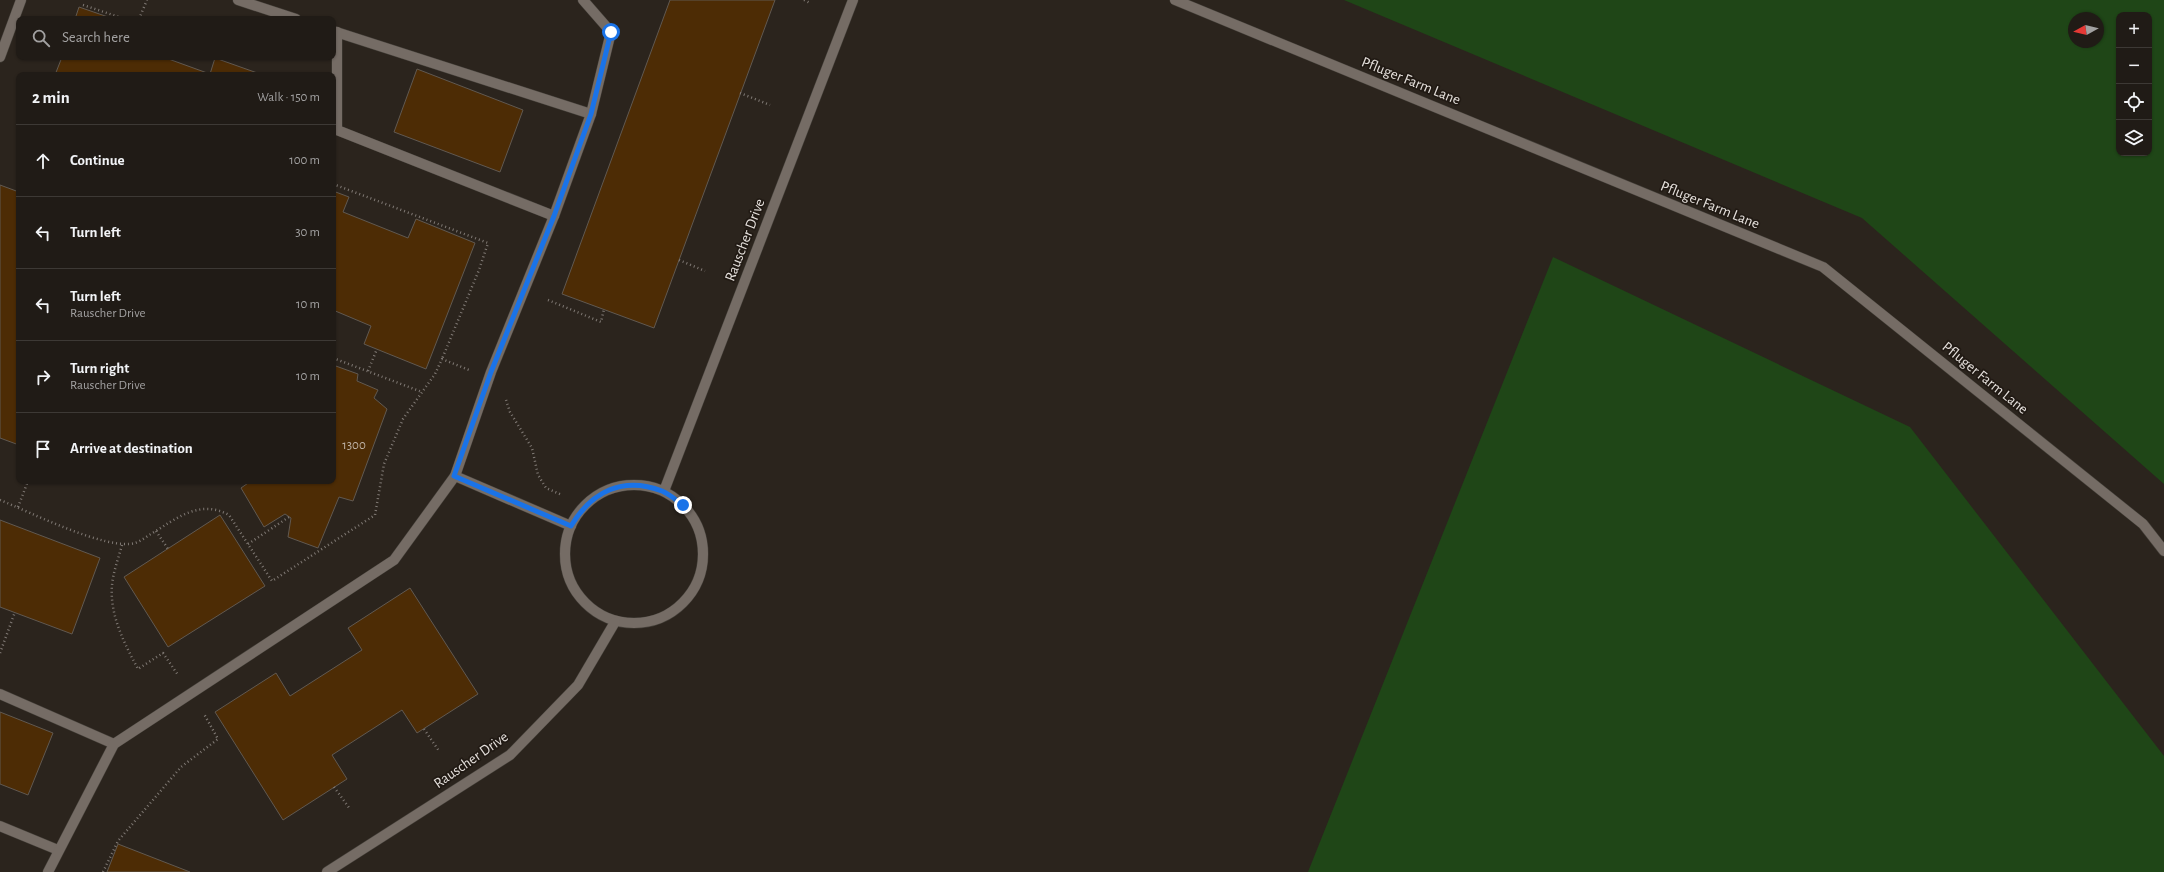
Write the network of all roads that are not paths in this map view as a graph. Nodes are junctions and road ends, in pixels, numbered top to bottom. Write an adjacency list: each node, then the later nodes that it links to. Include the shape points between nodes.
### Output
1 (21, 0): 8 (street)
2 (238, 0): 6 (street)
3 (583, 0): 12 (street, via 611,32)
4 (853, 0): 15 (street, Rauscher Drive)
5 (1176, 0): 17 (street, Pfluger Farm Lane, via 1823,268 2143,524)
6 (287, 16)
7 (336, 32): 12 (street)
8 (0, 57)
9 (336, 60): 10 (street)
10 (336, 72)
11 (336, 81): 13 (street, via 337,130)
12 (591, 114): 13 (street)
13 (554, 216): 14 (street, via 491,372)
14 (454, 476): 16 (street); 20 (street, via 394,560)
15 (664, 491): 16 (street, via 642,485 620,486 598,494 581,509); 18 (street, via 683,505 696,523 703,545 702,568 694,589 680,607 660,619 638,624)
16 (571, 526): 18 (street, via 564,552 568,575 578,595 594,612)
17 (2164, 550)
18 (614, 622): 24 (street, Rauscher Drive, via 578,685 510,755)
19 (0, 694): 20 (street)
20 (114, 744): 22 (street)
21 (0, 826): 22 (street)
22 (58, 850): 23 (street)
23 (48, 872)
24 (327, 872)

